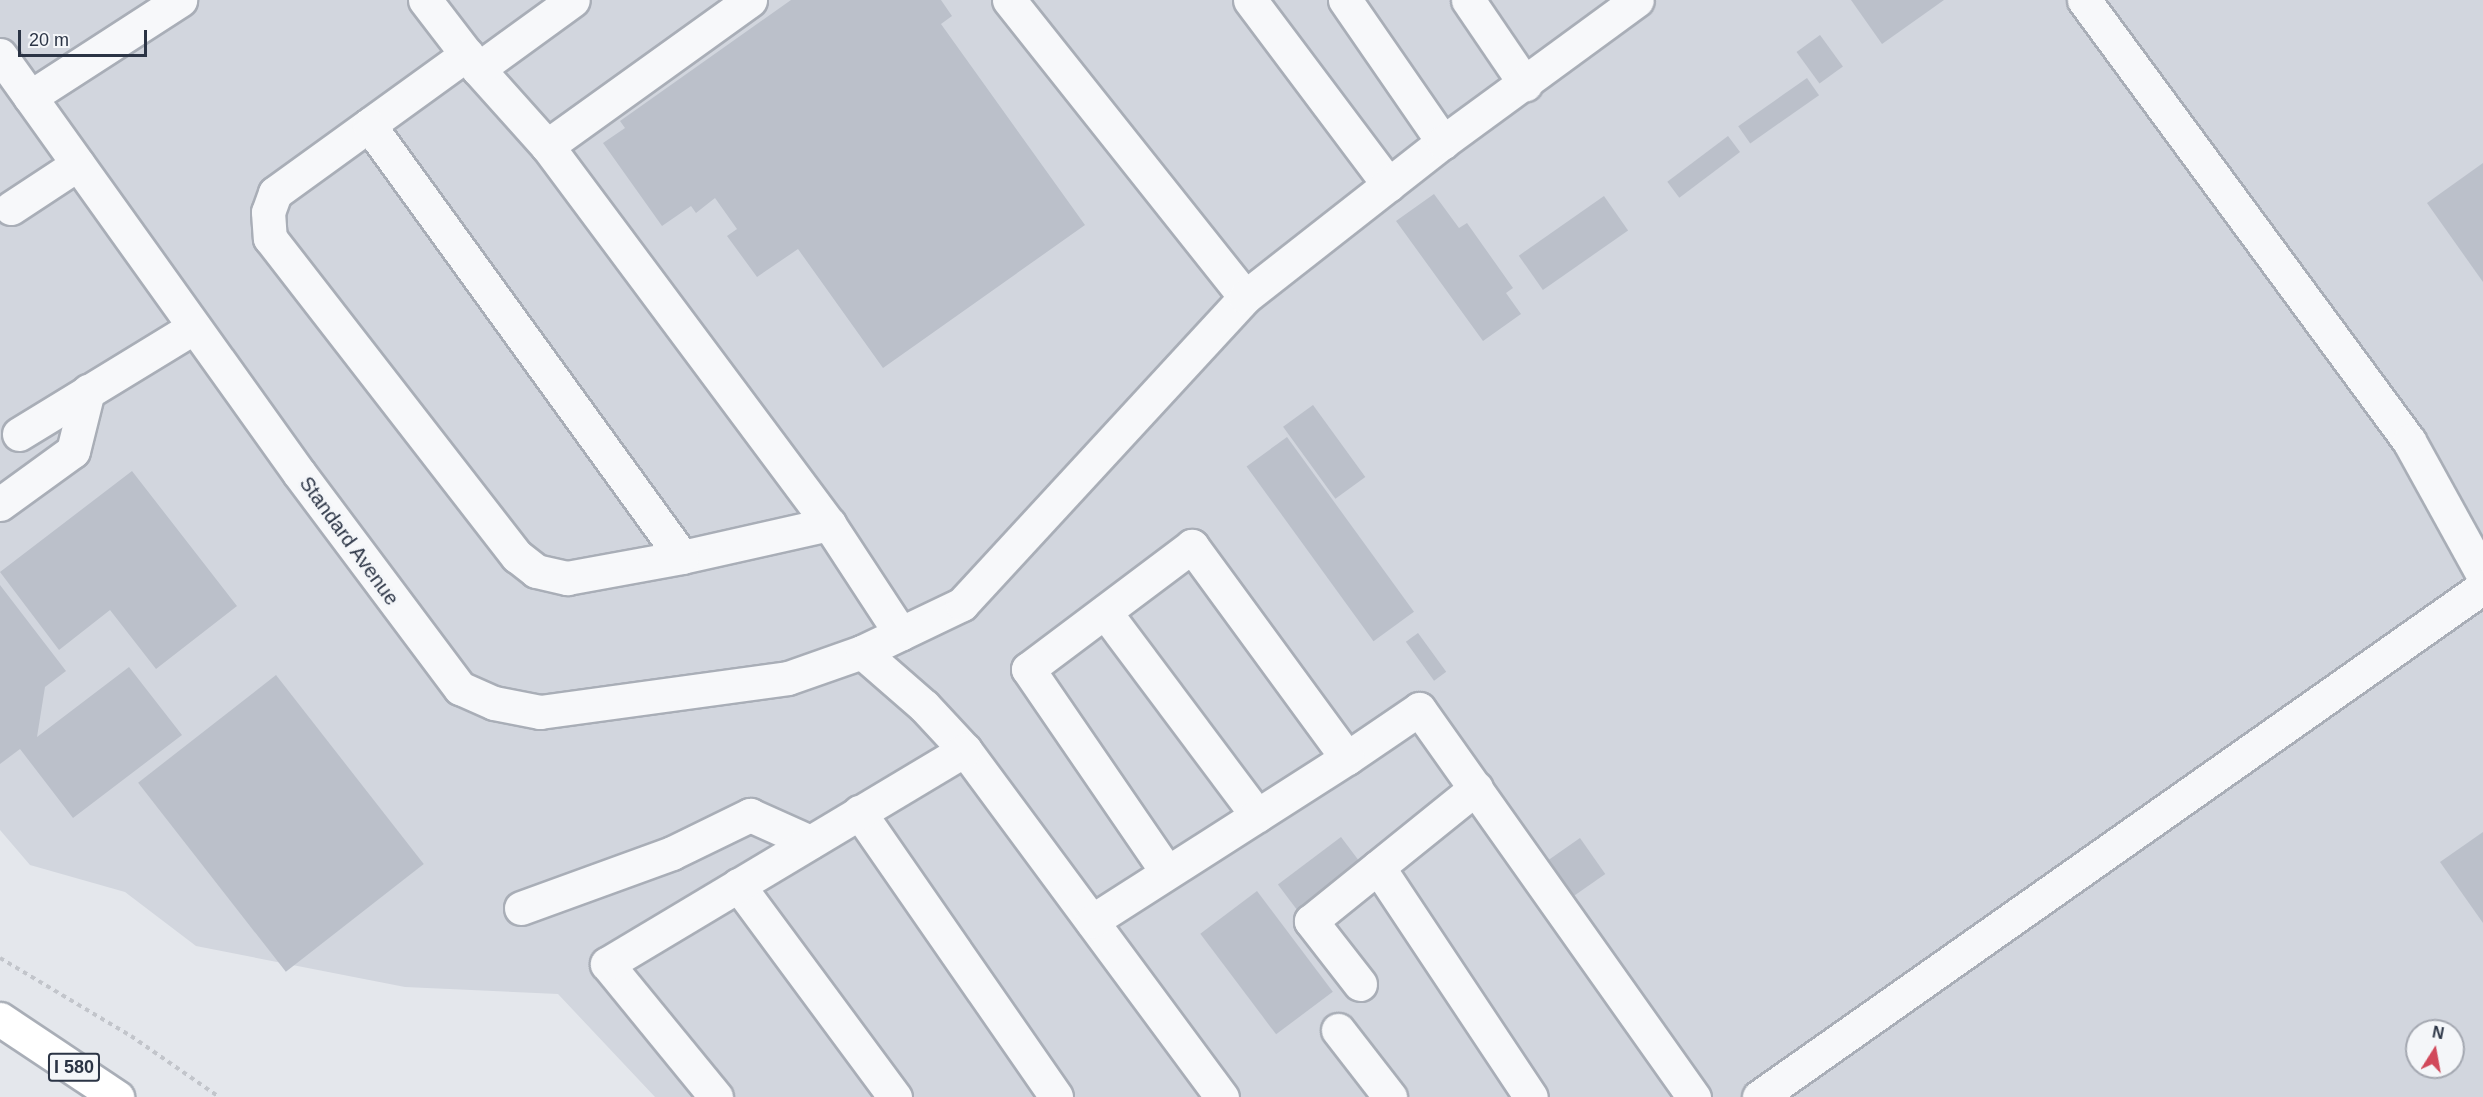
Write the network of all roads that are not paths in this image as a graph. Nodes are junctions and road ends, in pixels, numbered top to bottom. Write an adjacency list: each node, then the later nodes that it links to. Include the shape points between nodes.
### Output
1 (425, 0): 13 (street)
2 (573, 0): 13 (street)
3 (750, 0): 18 (street)
4 (1009, 0): 22 (street)
5 (1250, 0): 20 (street)
6 (1345, 0): 17 (street)
7 (1468, 0): 14 (street)
8 (1637, 0): 11 (street, Standard Avenue)
9 (2084, 0): 29 (street, via 2409,441)
10 (161, 5): 15 (street)
11 (1604, 10): 14 (street, Standard Avenue)
12 (0, 55): 15 (street, Standard Avenue)
13 (472, 62): 16 (street); 18 (street)
14 (1525, 84): 17 (street, Standard Avenue)
15 (30, 97): 19 (street, Standard Avenue)
16 (369, 125): 28 (street); 28 (street, via 275,193 268,212 270,238 510,547 536,571 567,578)
17 (1443, 142): 20 (street, Standard Avenue)
18 (547, 146): 27 (street)
19 (78, 164): 21 (street); 23 (street, Standard Avenue)
20 (1389, 185): 22 (street, Standard Avenue)
21 (4, 205)
22 (1245, 297): 32 (street, Standard Avenue, via 962,604)
23 (194, 327): 24 (street); 33 (street, Standard Avenue, via 460,688 494,703 540,712 788,678)
24 (88, 391): 25 (street); 26 (street, via 73,451)
25 (19, 434)
26 (0, 504)
27 (829, 524): 28 (street); 32 (street)
28 (682, 557)
29 (2483, 575)
30 (2483, 587): 56 (street)
31 (1105, 612): 35 (street, via 1192,546); 38 (street); 41 (street, via 1028,669)
32 (901, 634): 33 (street, Standard Avenue)
33 (862, 652): 34 (street, via 924,706)
34 (964, 750): 37 (street); 44 (street)
35 (1347, 758): 36 (street, via 1419,709); 38 (street)
36 (1476, 788): 40 (street); 55 (street)
37 (859, 812): 39 (street); 51 (street)
38 (1257, 815): 41 (street)
39 (810, 842): 42 (street); 43 (street, via 750,815 672,853)
40 (1378, 867): 45 (street, via 1311,921); 54 (street)
41 (1167, 872): 44 (street)
42 (738, 885): 49 (street, via 607,964); 50 (street)
43 (521, 908)
44 (1092, 921): 52 (street)
45 (1360, 984)
46 (0, 1019): 48 (highway, I 580)
47 (1338, 1030): 53 (street)
48 (117, 1097)
49 (716, 1097)
50 (895, 1097)
51 (1056, 1097)
52 (1222, 1097)
53 (1390, 1097)
54 (1531, 1097)
55 (1694, 1097)
56 (1759, 1097)

